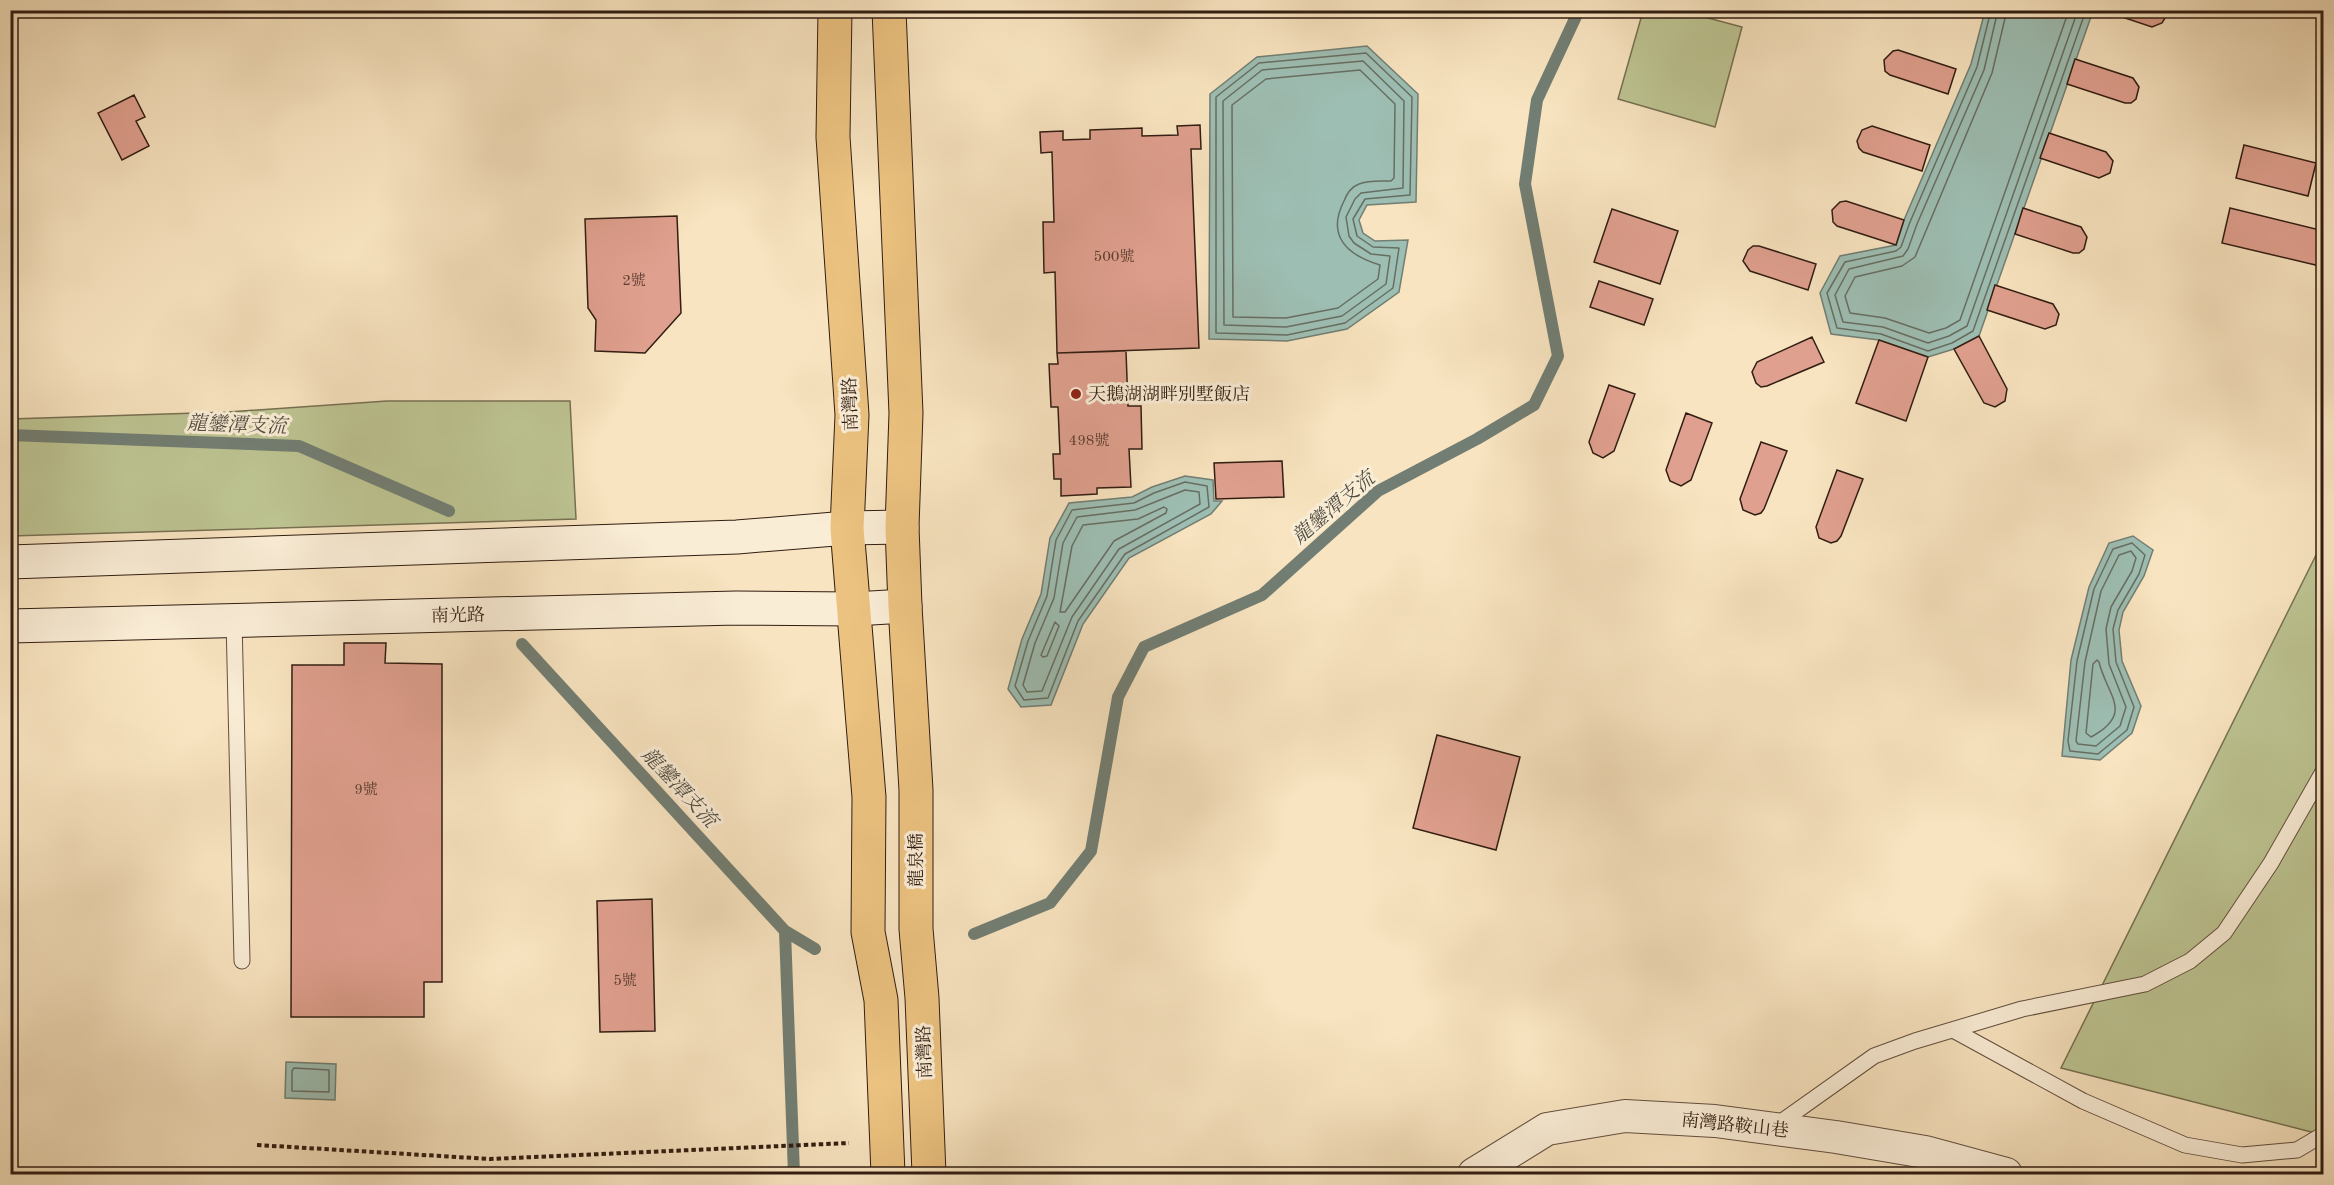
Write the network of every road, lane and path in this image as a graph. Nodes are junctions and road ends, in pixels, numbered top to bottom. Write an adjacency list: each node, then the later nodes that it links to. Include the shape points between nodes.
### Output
1 (835, 10): 4 (main road, 南灣路, via 833,137 852,415)
2 (889, 10): 3 (main road, via 906,413)
3 (902, 527): 4 (street); 6 (main road)
4 (847, 528): 5 (street, via 737,537); 7 (main road, 南灣路)
5 (10, 562)
6 (904, 606): 7 (street, 南光路); 11 (main road, 龍泉橋, via 916,790)
7 (854, 609): 8 (street, 南光路, via 736,608); 16 (main road, 南灣路, via 869,797 868,933 881,1000)
8 (234, 620): 9 (street, 南光路); 12 (lane)
9 (10, 626)
10 (2324, 770): 13 (lane, via 2271,863 2224,933 2190,961 2145,984 2022,1009)
11 (916, 929): 19 (main road, 南灣路)
12 (242, 961)
13 (1953, 1030): 14 (lane, via 1874,1056); 15 (lane, via 2083,1101 2185,1145 2242,1155 2297,1150)
14 (1772, 1128): 20 (street, 南灣路鞍山巷, via 1625,1116 1547,1129); 21 (street, 南灣路鞍山巷, via 1925,1152)
15 (2324, 1134)
16 (886, 1141): 17 (path, via 490,1159); 18 (main road)
17 (256, 1145)
18 (888, 1174)
19 (929, 1174)
20 (1474, 1174)
21 (2006, 1174)

